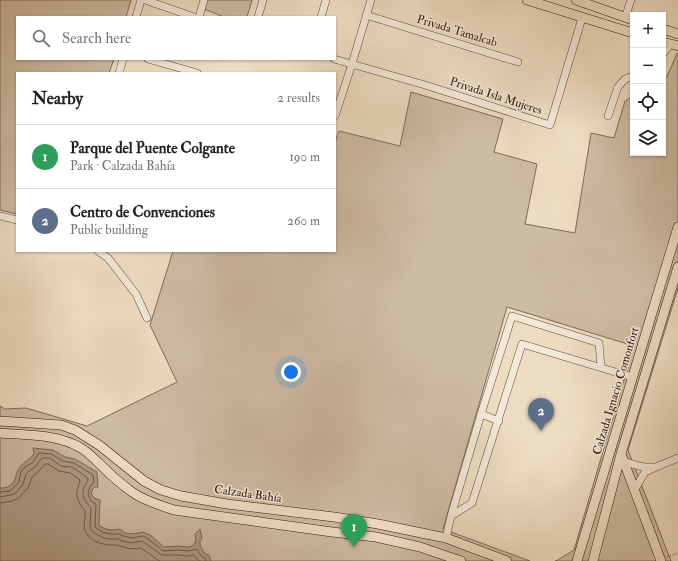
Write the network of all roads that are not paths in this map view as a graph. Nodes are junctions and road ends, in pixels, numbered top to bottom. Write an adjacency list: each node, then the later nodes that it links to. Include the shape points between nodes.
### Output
1 (141, 0): 11 (street)
2 (145, 0): 12 (street)
3 (204, 0): 13 (street)
4 (263, 0): 14 (street)
5 (326, 0): 15 (street)
6 (371, 0): 10 (street)
7 (527, 0): 16 (main road)
8 (576, 0): 17 (main road)
9 (631, 0): 17 (street)
10 (366, 15): 25 (street, Privada Tamalcab); 26 (street)
11 (136, 16)
12 (191, 16)
13 (199, 16)
14 (258, 16)
15 (321, 16)
16 (582, 18): 19 (main road); 26 (street, Privada Isla Mujeres, via 550,125)
17 (629, 19)
18 (666, 30): 20 (main road)
19 (630, 32)
20 (678, 35): 21 (street)
21 (671, 44)
22 (123, 60): 27 (street)
23 (152, 60): 28 (street)
24 (336, 60): 26 (street)
25 (518, 62)
26 (352, 64): 30 (street)
27 (119, 72)
28 (194, 72)
29 (630, 78): 31 (street, via 618,87)
30 (336, 111)
31 (608, 116)
32 (0, 216): 33 (street)
33 (16, 220)
34 (678, 227): 39 (main road, Calzada Ignacio Comonfort)
35 (99, 252): 37 (street, via 108,258 136,294)
36 (678, 267): 44 (main road, Calzada Ignacio Comonfort)
37 (147, 318)
38 (601, 367): 39 (street); 40 (street, via 599,343 512,316); 42 (street, via 522,344)
39 (632, 377): 55 (main road, Calzada Ignacio Comonfort)
40 (481, 414): 42 (street); 48 (street)
41 (0, 421): 49 (main road, Calzada Bahía, via 61,425 75,430 99,445 144,482 181,496)
42 (499, 421): 48 (street, via 472,503)
43 (0, 433): 50 (main road, via 69,442 93,457 133,492 150,502 174,510)
44 (622, 458): 46 (street, via 640,466); 47 (main road); 56 (main road, Calzada Ignacio Comonfort)
45 (678, 458): 46 (street)
46 (656, 467): 47 (street, via 645,472)
47 (634, 491): 52 (main road)
48 (451, 516): 51 (street)
49 (334, 517): 50 (main road); 51 (main road, Calzada Bahía)
50 (332, 532): 53 (main road, via 376,537 420,547)
51 (446, 538): 54 (main road, Calzada Bahía)
52 (661, 560)
53 (462, 561)
54 (507, 561)
55 (577, 561)
56 (593, 561)

